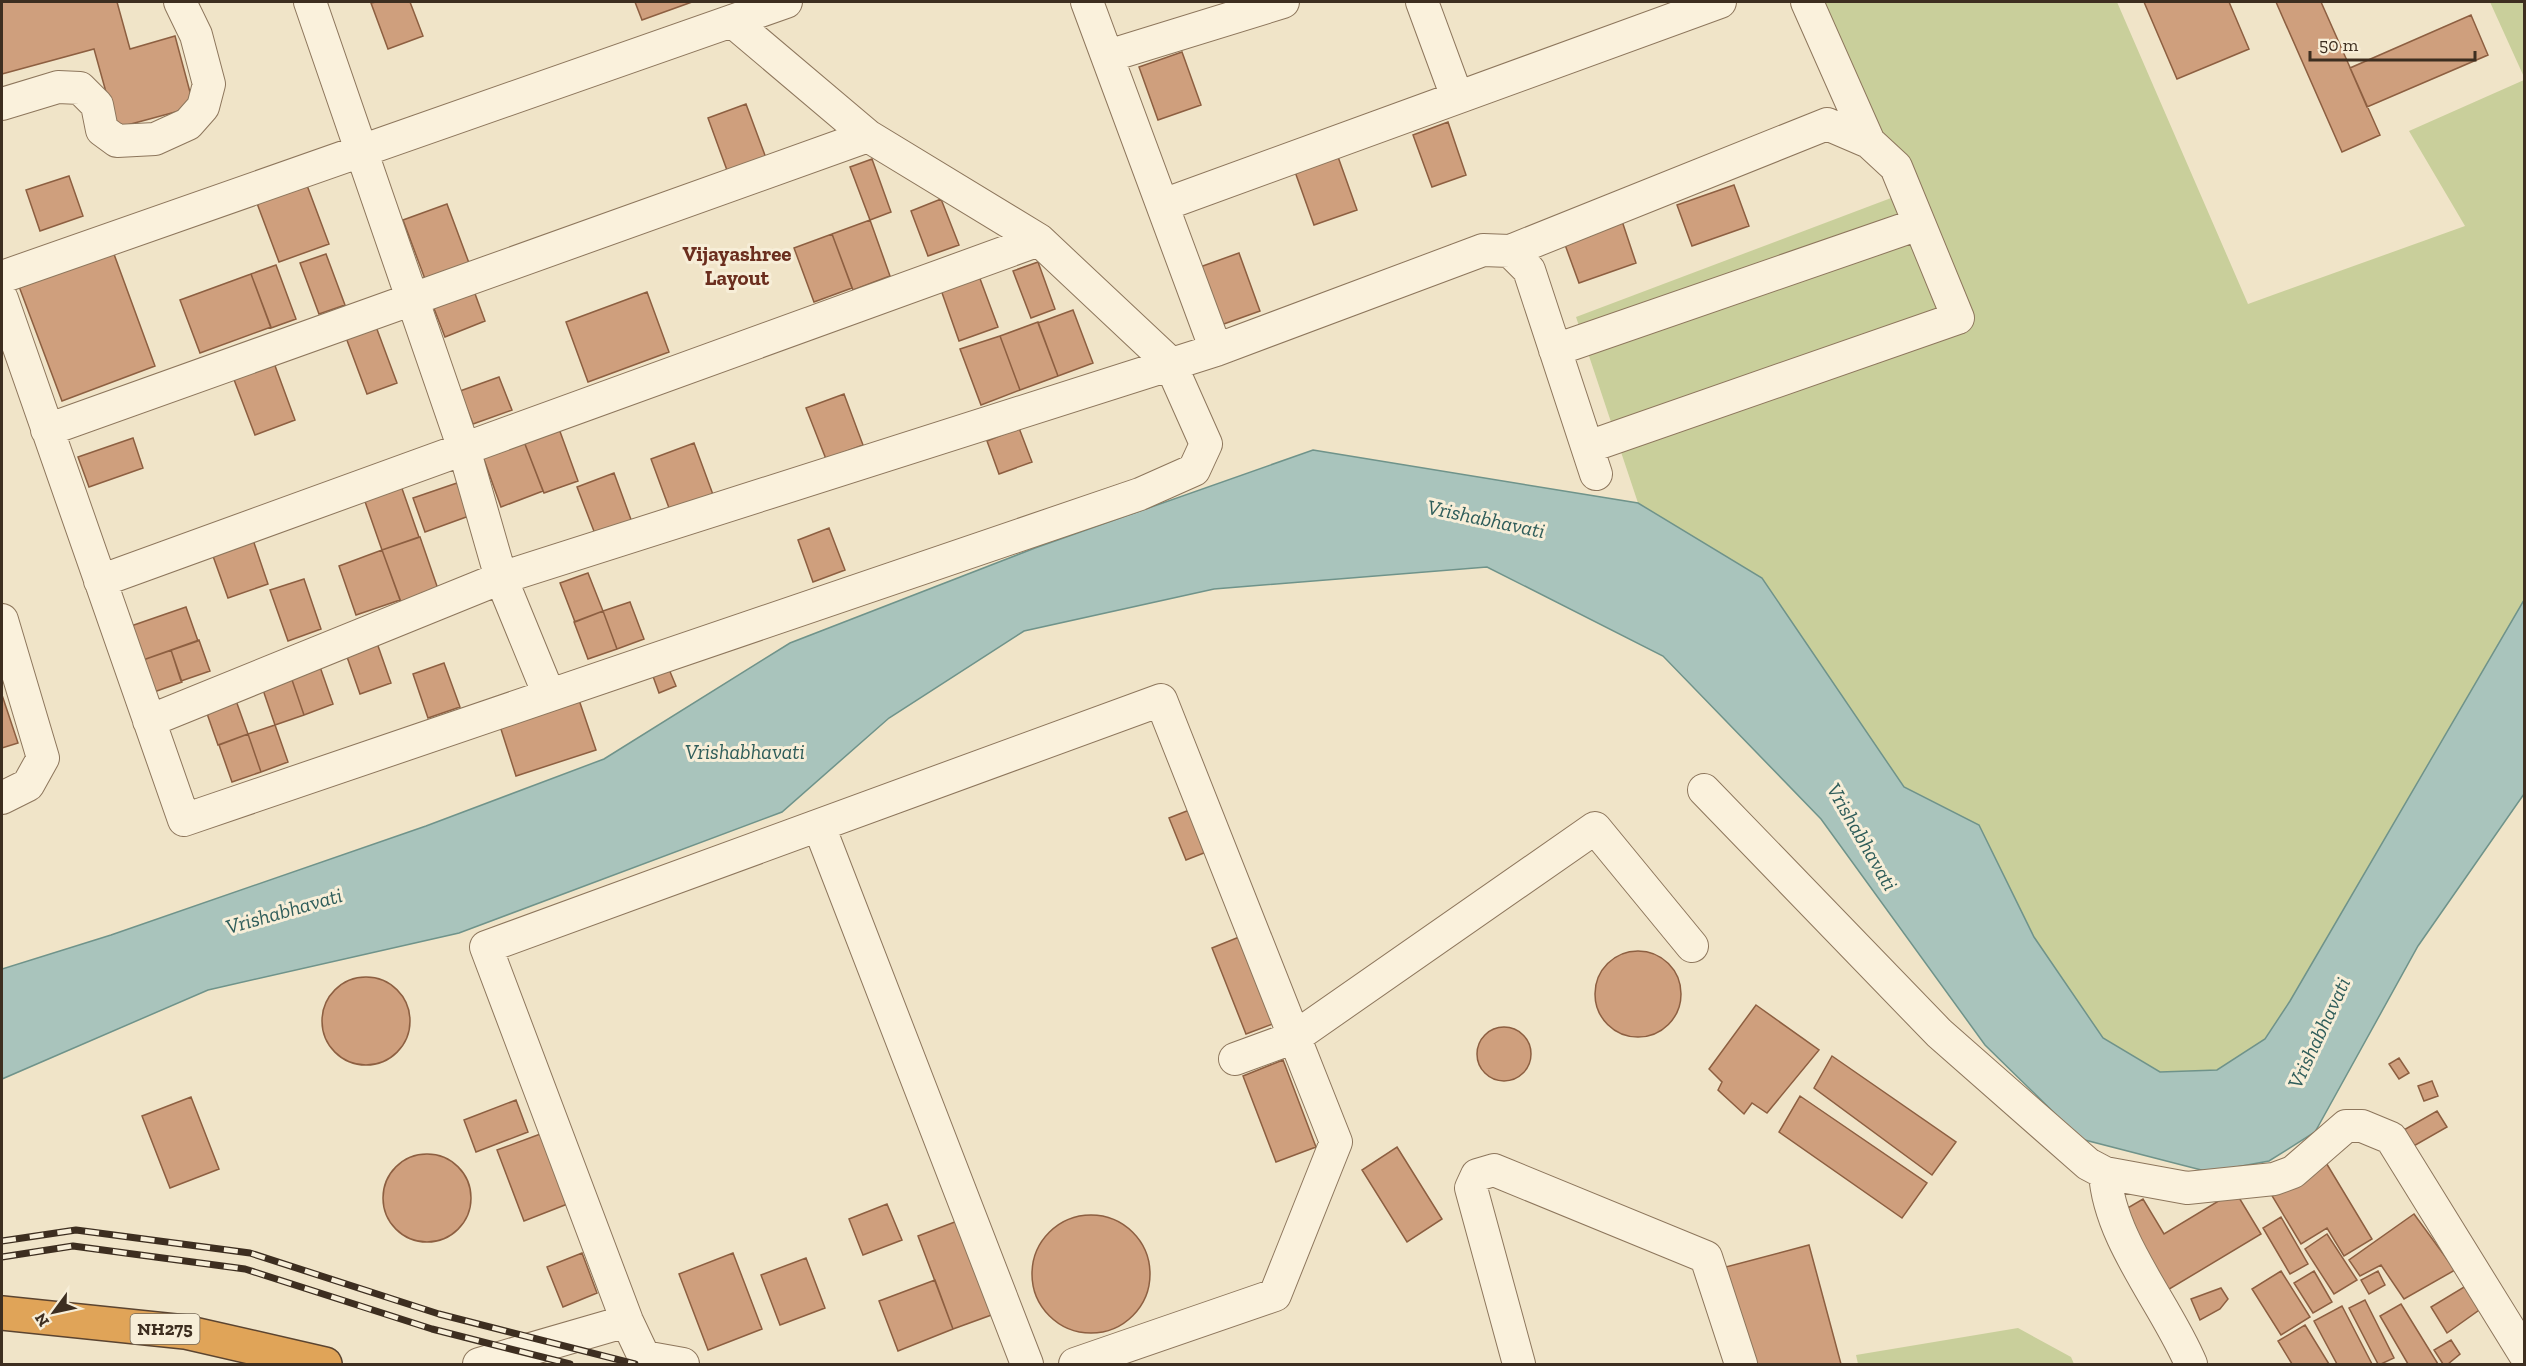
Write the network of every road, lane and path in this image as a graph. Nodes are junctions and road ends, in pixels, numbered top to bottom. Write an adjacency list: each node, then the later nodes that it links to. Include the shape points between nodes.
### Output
1 (180, 2): 12 (street, via 196,35 209,84 203,107 188,124 155,139 117,141 102,130 97,105 80,88 58,87)
2 (312, 2): 15 (street)
3 (786, 2): 9 (street)
4 (1088, 2): 10 (street)
5 (1282, 2): 10 (street)
6 (1422, 2): 11 (street)
7 (1720, 2): 11 (street)
8 (1807, 2): 14 (street)
9 (732, 21): 13 (street); 15 (street)
10 (1108, 56): 16 (street)
11 (1457, 98): 16 (street)
12 (2, 104)
13 (868, 136): 18 (street); 22 (street)
14 (1869, 142): 17 (street, via 1896,167); 19 (street, via 1827,124)
15 (361, 151): 20 (street); 22 (street)
16 (1163, 205): 23 (street)
17 (1920, 224): 24 (street); 24 (street, via 1958,318 1592,460)
18 (1039, 240): 25 (street); 27 (street)
19 (1510, 251): 23 (street, via 1483,250); 24 (street, via 1529,270)
20 (2, 277)
21 (2, 299): 26 (street)
22 (412, 299): 26 (street); 27 (street)
23 (1216, 350): 25 (street)
24 (1556, 350)
25 (1170, 363): 28 (street); 31 (street, via 1206,444 1194,470 1140,494)
26 (47, 430): 29 (street)
27 (464, 449): 28 (street); 29 (street)
28 (501, 578): 31 (street); 32 (street)
29 (100, 581): 32 (street)
30 (2, 620): 34 (street, via 43,758 28,786)
31 (549, 695): 32 (street, via 184,820)
32 (149, 721)
33 (1704, 790): 39 (street, via 1939,1033 2088,1164)
34 (2, 798)
35 (819, 826): 37 (street, via 1161,700); 41 (street, via 486,947); 46 (street)
36 (1692, 946): 37 (street, via 1595,828)
37 (1295, 1037): 38 (street); 47 (street, via 1336,1142 1275,1295)
38 (1235, 1059)
39 (2105, 1173): 42 (street, via 2187,1188 2274,1179 2293,1172 2346,1126 2378,1130 2391,1138); 50 (street, via 2106,1193 2114,1215)
40 (2, 1313): 43 (highway, NH275, via 185,1332)
41 (627, 1322): 44 (street); 45 (street, via 644,1357)
42 (2524, 1353)
43 (325, 1365)
44 (479, 1365)
45 (684, 1365)
46 (1027, 1365)
47 (1075, 1365)
48 (1519, 1365): 49 (street, via 1471,1188 1477,1175 1494,1170 1706,1257)
49 (1741, 1365)
50 (2191, 1365)

